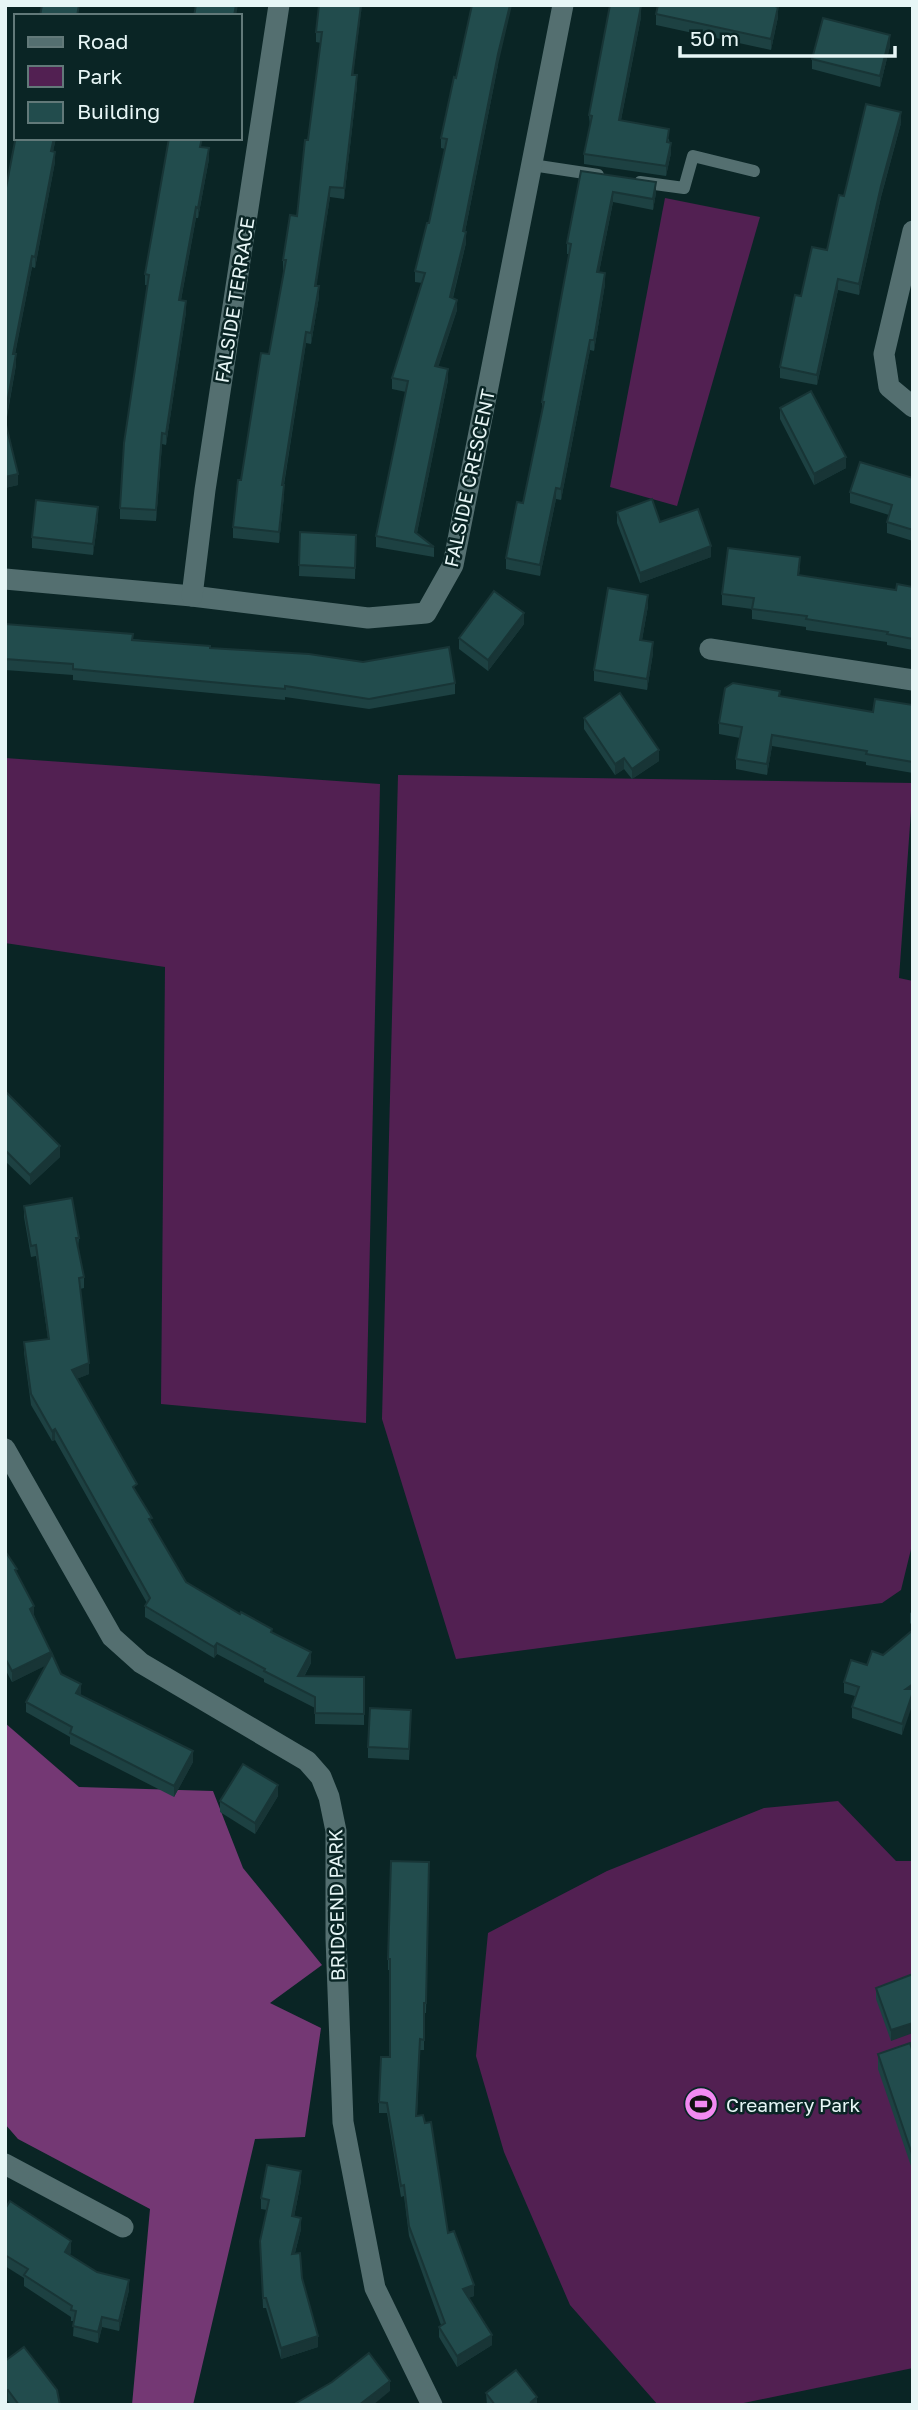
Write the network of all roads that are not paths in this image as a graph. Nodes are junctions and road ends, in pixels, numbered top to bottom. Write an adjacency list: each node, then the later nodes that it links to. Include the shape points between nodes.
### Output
1 (279, 5): 8 (street, FALSIDE TERRACE)
2 (563, 5): 3 (street, FALSIDE CRESCENT)
3 (532, 165): 4 (lane, via 684,188 693,156); 8 (street, FALSIDE CRESCENT, via 453,565 426,613 368,618)
4 (754, 171)
5 (913, 231): 6 (street, via 884,354 889,387)
6 (913, 407)
7 (5, 579): 8 (street, FALSIDE CRESCENT)
8 (192, 596)
9 (710, 649): 10 (street)
10 (913, 680)
11 (5, 1449): 14 (street, BRIDGEND PARK, via 113,1637 141,1663 307,1761 321,1777 336,1831 335,1938 343,2122 375,2288)
12 (6, 2166): 13 (street)
13 (123, 2227)
14 (432, 2405)

